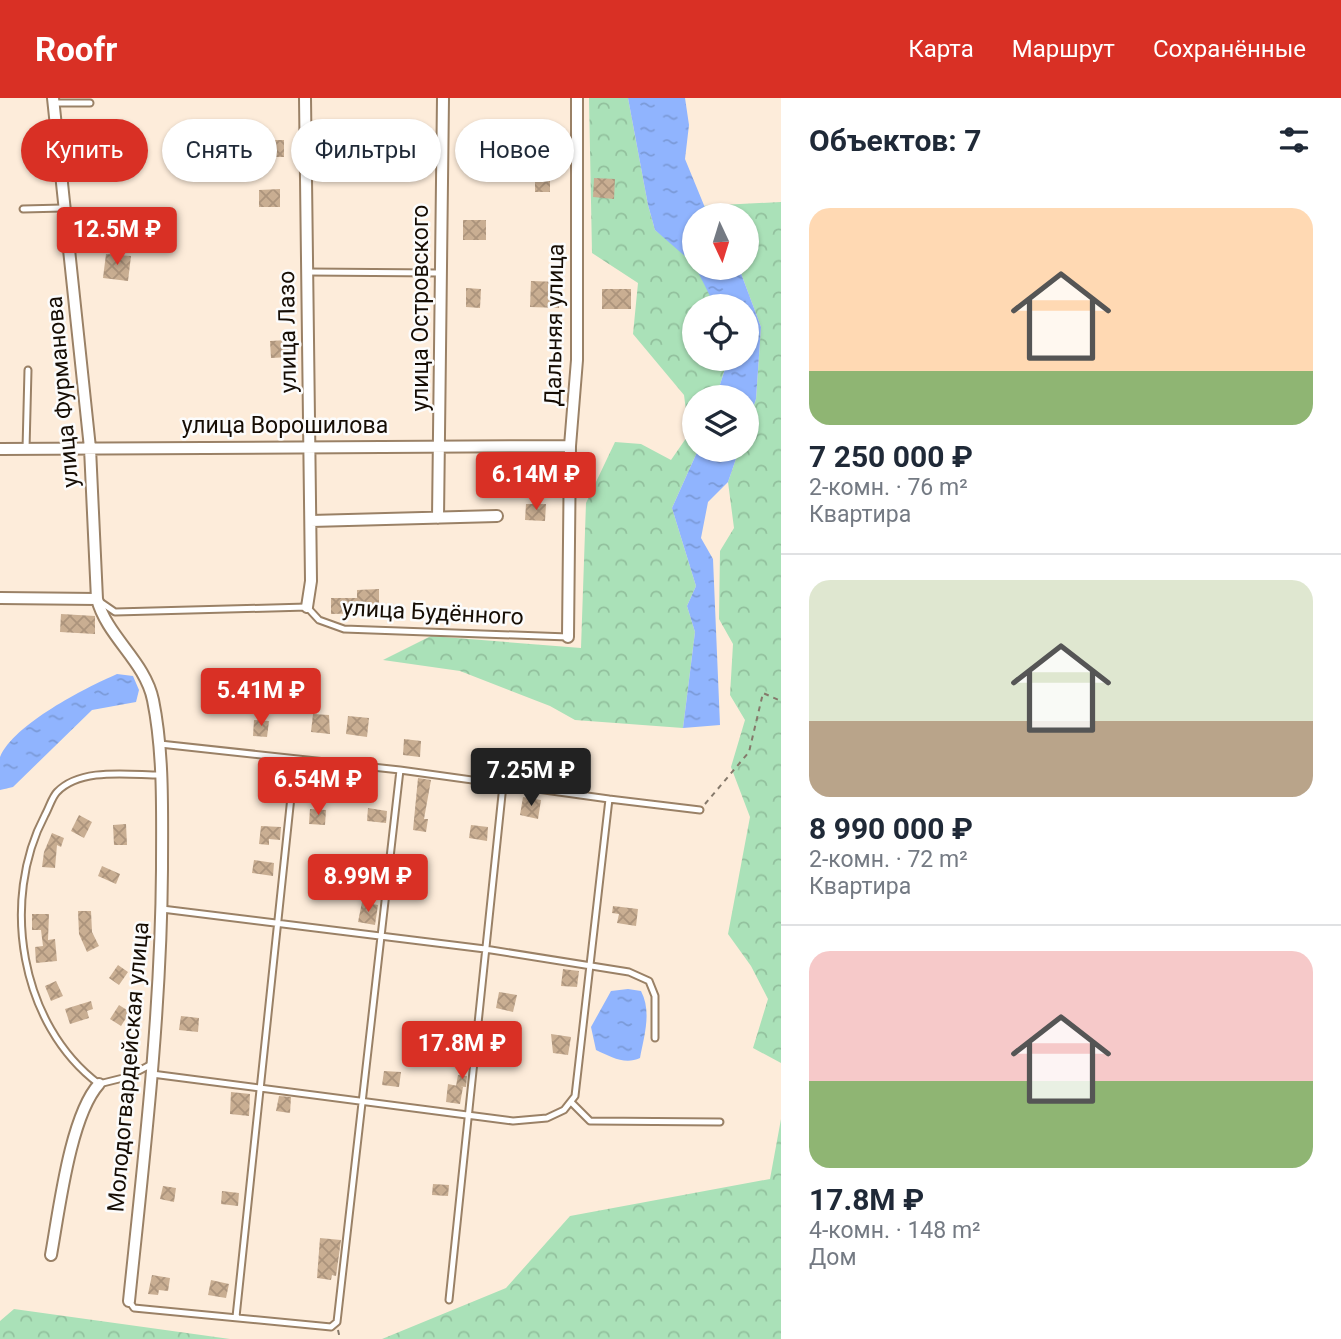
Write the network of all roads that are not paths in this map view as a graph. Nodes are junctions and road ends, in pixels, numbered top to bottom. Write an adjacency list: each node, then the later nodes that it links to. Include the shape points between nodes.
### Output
1 (305, 98): 12 (street, улица Лазо)
2 (443, 98): 13 (street, улица Островского)
3 (577, 98): 17 (street, Дальняя улица, via 577,360)
4 (53, 101): 5 (lane); 6 (street, улица Фурманова)
5 (90, 103)
6 (55, 119)
7 (63, 182): 8 (street, улица Фурманова)
8 (66, 208): 9 (lane); 11 (street, улица Фурманова)
9 (23, 209)
10 (86, 231): 11 (lane)
11 (69, 233): 18 (street, улица Фурманова)
12 (307, 272): 13 (lane); 16 (street, улица Лазо)
13 (440, 273): 15 (street, улица Островского)
14 (28, 370): 20 (lane)
15 (440, 445): 16 (street, улица Ворошилова); 17 (street, улица Ворошилова); 22 (street, улица Островского)
16 (310, 446): 18 (street, улица Ворошилова); 23 (street, улица Лазо)
17 (570, 446): 27 (street, Дальняя улица)
18 (90, 448): 20 (street, улица Ворошилова); 25 (street, улица Фурманова)
19 (0, 449): 20 (street, улица Ворошилова)
20 (26, 449)
21 (497, 516): 22 (street)
22 (438, 517): 23 (street)
23 (311, 521): 26 (street, улица Лазо)
24 (0, 598): 25 (street)
25 (97, 599): 26 (lane, via 115,612); 28 (street, Молодогвардейская улица, via 104,618 144,675)
26 (307, 607): 27 (lane, улица Будённого, via 319,620 344,629)
27 (568, 637)
28 (159, 744): 29 (lane); 31 (street, Молодогвардейская улица)
29 (295, 758): 30 (lane); 36 (lane)
30 (400, 770): 32 (lane); 37 (lane)
31 (160, 775): 35 (street, Молодогвардейская улица); 42 (lane, via 99,775 56,792 27,855 21,930 32,992 58,1044)
32 (503, 785): 33 (lane); 38 (lane)
33 (609, 799): 34 (lane); 39 (lane)
34 (700, 810)
35 (162, 909): 36 (lane); 41 (street, Молодогвардейская улица)
36 (276, 925): 37 (lane); 43 (lane)
37 (382, 937): 38 (lane); 44 (lane)
38 (485, 949): 39 (lane); 46 (lane)
39 (588, 964): 40 (lane, via 649,981 655,996); 45 (lane)
40 (655, 1038)
41 (153, 1068): 42 (lane); 43 (lane); 50 (street, Молодогвардейская улица)
42 (99, 1084): 48 (street, via 84,1105)
43 (258, 1088): 44 (lane); 51 (lane)
44 (363, 1100): 46 (lane); 51 (lane, via 337,1322 331,1327)
45 (572, 1103): 46 (lane, via 530,1122); 47 (lane, via 590,1121)
46 (467, 1117): 49 (lane)
47 (720, 1122)
48 (51, 1255)
49 (449, 1300)
50 (129, 1301): 51 (lane, via 134,1308)
51 (236, 1317)

